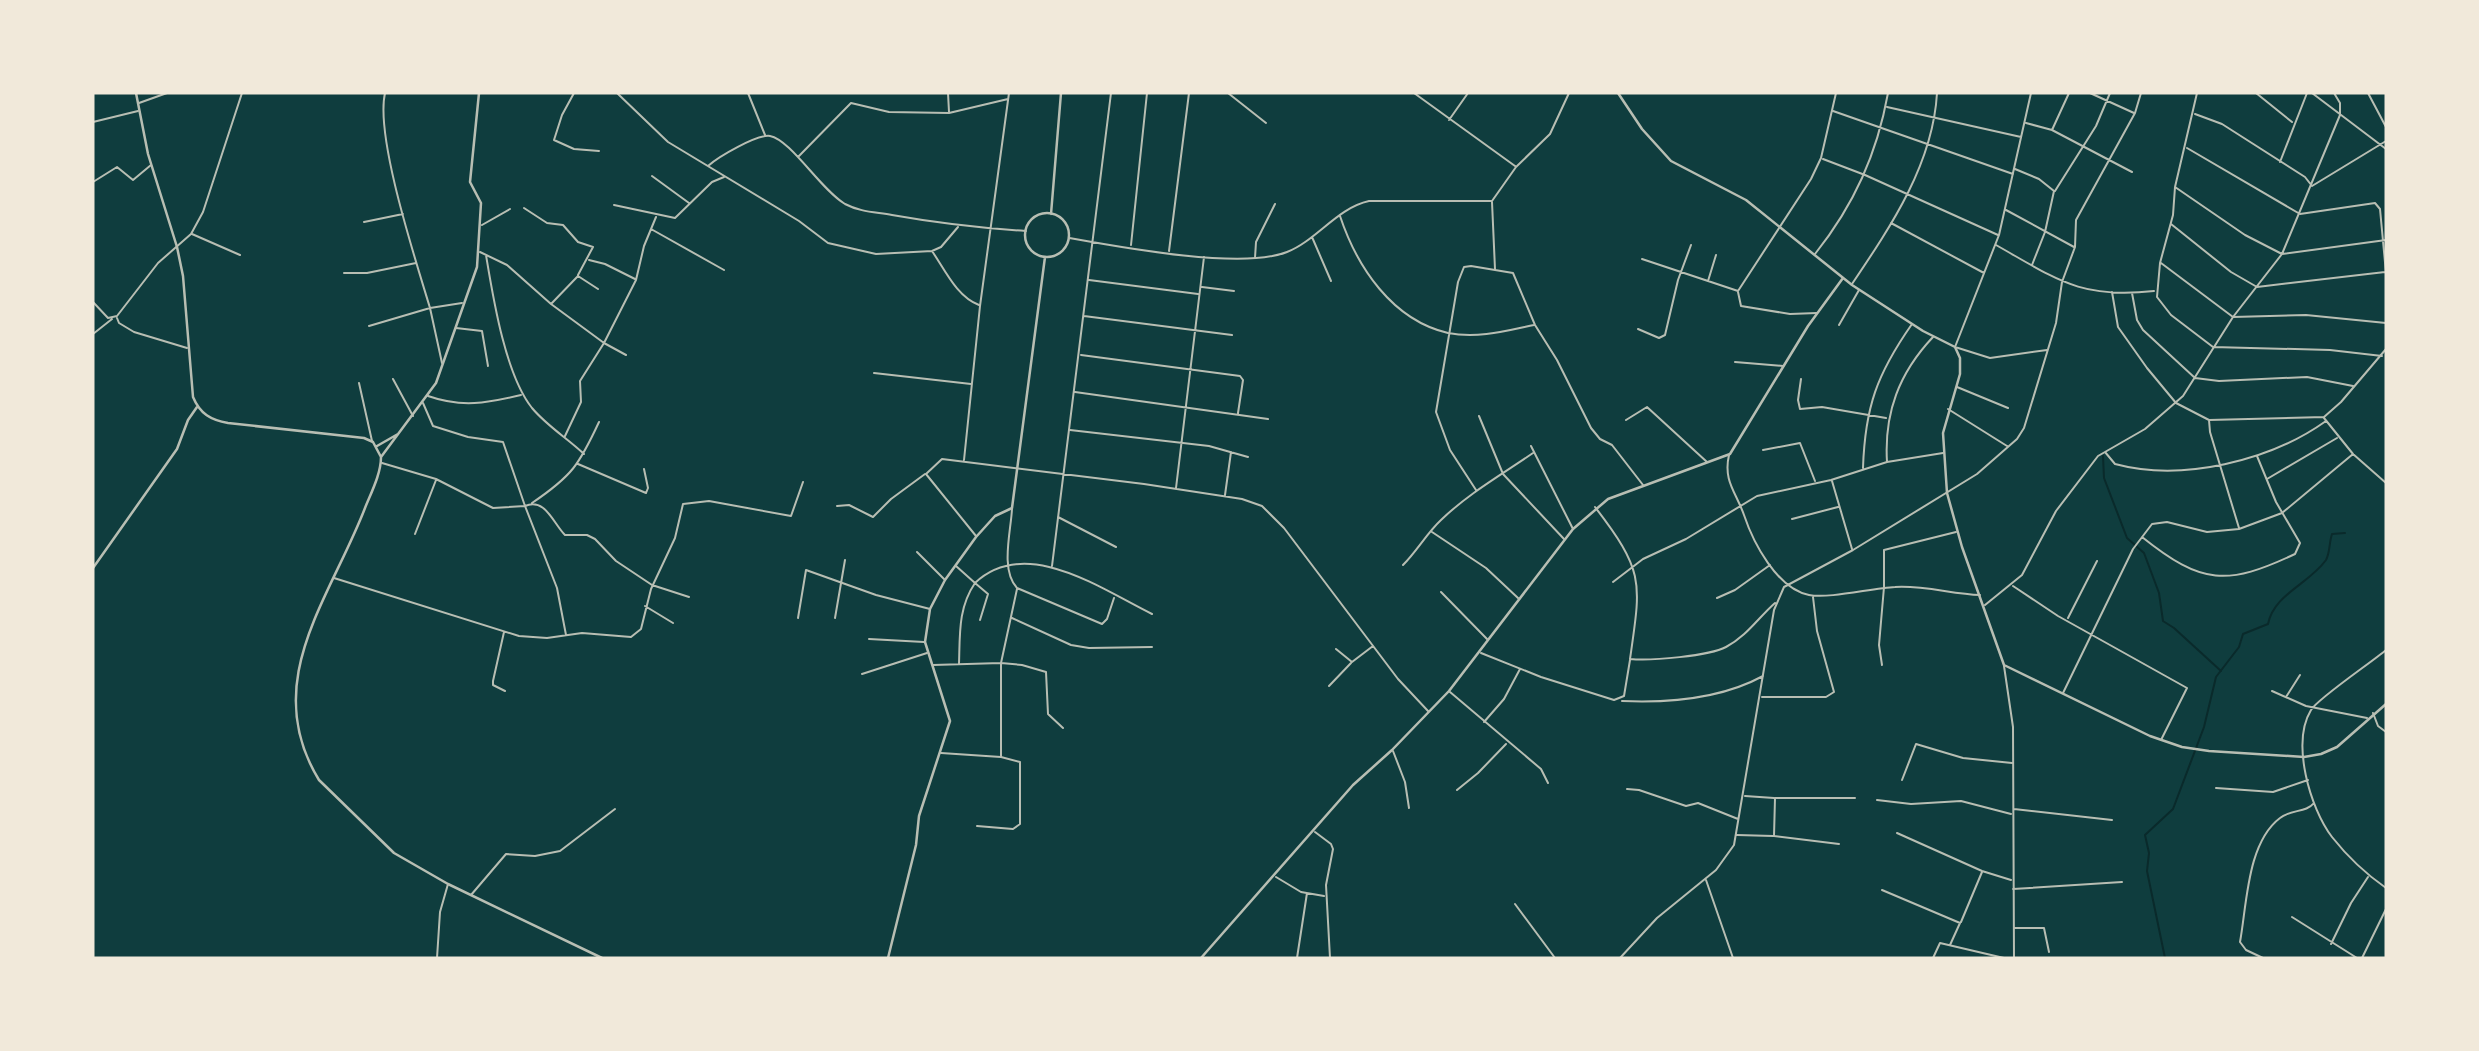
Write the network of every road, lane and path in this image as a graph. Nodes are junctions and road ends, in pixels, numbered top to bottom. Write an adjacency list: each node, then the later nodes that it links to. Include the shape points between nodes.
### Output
1 (136, 93): 36 (street)
2 (167, 93): 36 (street)
3 (242, 93): 102 (street, via 203,212)
4 (385, 93): 87 (street, via 384,126)
5 (480, 93): 95 (street, via 470,182 481,203)
6 (574, 93): 61 (street, via 554,141)
7 (617, 93): 67 (street, via 668,142)
8 (748, 93): 53 (street)
9 (948, 93): 40 (street)
10 (1009, 93): 34 (street)
11 (1061, 93): 88 (street)
12 (1111, 93): 107 (street)
13 (1147, 93): 110 (street)
14 (1189, 93): 115 (street)
15 (1228, 93): 49 (street)
16 (1414, 93): 44 (street)
17 (1468, 93): 44 (street)
18 (1569, 93): 68 (street, via 1550,134)
19 (1618, 93): 97 (street, via 1671,161 1746,201)
20 (1836, 93): 39 (street)
21 (1888, 93): 37 (street)
22 (1937, 93): 45 (street)
23 (2031, 93): 47 (street)
24 (2069, 93): 52 (street)
25 (2090, 93): 35 (street)
26 (2110, 93): 35 (street)
27 (2141, 93): 41 (street)
28 (2197, 93): 42 (street)
29 (2256, 93): 48 (street)
30 (2307, 93): 48 (street)
31 (2312, 93): 43 (street)
32 (2334, 93): 43 (street)
33 (2368, 93): 50 (street)
34 (1009, 99): 40 (street); 99 (street)
35 (2107, 100): 41 (street); 58 (street)
36 (139, 103): 38 (street)
37 (1886, 107): 45 (street); 51 (street)
38 (139, 110): 46 (street); 66 (street)
39 (1833, 111): 51 (street); 63 (street)
40 (949, 113): 62 (street, via 889,112 851,103)
41 (2135, 113): 64 (street)
42 (2194, 114): 59 (street); 65 (street, via 2222,124)
43 (2340, 115): 56 (street); 77 (street)
44 (1449, 120): 68 (street)
45 (1936, 120): 54 (street); 57 (street)
46 (93, 122)
47 (2025, 122): 52 (street); 54 (street)
48 (2293, 122): 65 (street)
49 (1266, 123)
50 (2386, 127)
51 (1880, 129): 57 (street); 71 (street)
52 (2052, 130): 58 (street)
53 (765, 136): 62 (street, via 779,141); 67 (street)
54 (2022, 137): 69 (street)
55 (2386, 141): 56 (street)
56 (2380, 144): 60 (street); 77 (street)
57 (1929, 146): 72 (street); 79 (street)
58 (2084, 146): 64 (street); 78 (street)
59 (2186, 147): 76 (street); 89 (street)
60 (2386, 149)
61 (599, 151)
62 (797, 158): 96 (street, via 832,196 858,210)
63 (1821, 158): 71 (street); 97 (street)
64 (2108, 158): 70 (street); 112 (street, via 2076,220)
65 (2280, 162): 77 (street, via 2305,177)
66 (151, 165): 75 (street, via 133,180 117,167); 111 (street)
67 (706, 167): 74 (street)
68 (1516, 167): 80 (street)
69 (2015, 169): 72 (street); 78 (street)
70 (2132, 172)
71 (1865, 174): 79 (street); 119 (street, via 1840,223)
72 (2014, 174): 86 (street)
73 (652, 176): 81 (street)
74 (725, 177): 81 (street); 113 (street, via 841,248 876,254)
75 (93, 182)
76 (2175, 187): 94 (street); 116 (street)
77 (2312, 187): 89 (street)
78 (2054, 191): 101 (street)
79 (1907, 195): 93 (street); 103 (street)
80 (1492, 201): 91 (street, via 1369,201 1355,204); 129 (street)
81 (690, 203): 90 (street, via 675,218)
82 (1275, 204): 123 (street, via 1256,242)
83 (614, 205): 90 (street)
84 (524, 208): 125 (street, via 547,223 563,225 578,242 593,247)
85 (510, 209): 95 (street)
86 (2006, 210): 101 (street); 103 (street)
87 (405, 214): 92 (street); 126 (street)
88 (1051, 214): 100 (street, via 1031,220); 105 (street, via 1063,220)
89 (2300, 214): 106 (street, via 2373,202 2380,209); 116 (street)
90 (656, 216): 98 (street)
91 (1340, 216): 104 (street); 171 (street, via 1351,249 1379,290 1416,320)
92 (364, 222)
93 (1891, 223): 134 (street); 142 (street)
94 (2170, 223): 127 (street); 144 (street)
95 (482, 225): 114 (street)
96 (958, 227): 99 (street); 113 (street)
97 (1780, 227): 119 (street); 148 (street)
98 (650, 228): 130 (street); 137 (street)
99 (992, 229): 100 (street); 156 (street)
100 (1026, 232): 121 (street, via 1028,247)
101 (2045, 232): 112 (street); 128 (street)
102 (191, 234): 111 (street); 120 (street)
103 (1998, 235): 108 (street)
104 (1312, 236): 123 (street, via 1290,251); 139 (street)
105 (1069, 238): 107 (street); 121 (street, via 1059,254)
106 (2385, 241): 116 (street); 131 (street)
107 (1094, 243): 110 (street); 138 (street)
108 (1996, 244): 128 (street); 134 (street)
109 (1691, 245): 133 (street)
110 (1131, 246): 115 (street)
111 (177, 247): 159 (street, via 158,263); 178 (street)
112 (2075, 247): 141 (street)
113 (932, 251): 156 (street, via 952,284)
114 (480, 252): 117 (street); 154 (street)
115 (1169, 252): 122 (street)
116 (2281, 254): 144 (street)
117 (486, 255): 155 (street, via 507,265); 198 (street, via 498,321)
118 (1716, 255): 140 (street)
119 (1814, 255): 136 (street)
120 (240, 256)
121 (1045, 257): 243 (street)
122 (1204, 257): 123 (street); 143 (street)
123 (1255, 259)
124 (1642, 259): 133 (street)
125 (588, 260): 135 (street); 137 (street)
126 (416, 263): 132 (street); 157 (street)
127 (2160, 263): 149 (street); 161 (street)
128 (2032, 266): 141 (street)
129 (1495, 269): 165 (street, via 1513,273); 171 (street, via 1464,267)
130 (724, 270)
131 (2386, 272): 144 (street)
132 (344, 273)
133 (1680, 273): 140 (street); 169 (street, via 1665,335 1659,338)
134 (1985, 273): 176 (street)
135 (578, 276): 145 (street); 155 (street)
136 (1843, 278): 142 (street); 158 (street)
137 (636, 280): 175 (street)
138 (1088, 280): 152 (street); 160 (street)
139 (1331, 281)
140 (1707, 282): 148 (street)
141 (2062, 282): 150 (street, via 2086,291); 179 (street)
142 (1852, 285): 146 (street)
143 (1201, 286): 147 (street); 152 (street)
144 (2257, 287): 161 (street)
145 (598, 289)
146 (1860, 290): 164 (street); 166 (street)
147 (1234, 291)
148 (1738, 291): 158 (street, via 1741,306)
149 (2155, 291): 151 (street); 177 (street, via 2171,314)
150 (2112, 292): 151 (street); 201 (street, via 2118,327)
151 (2132, 293): 192 (street, via 2143,330)
152 (1200, 295): 170 (street)
153 (93, 303): 162 (street)
154 (463, 303): 157 (street); 168 (street)
155 (551, 304): 175 (street)
156 (980, 306): 194 (street)
157 (430, 309): 167 (street); 185 (street)
158 (1817, 313): 187 (street)
159 (117, 316): 162 (street); 178 (street, via 119,323 134,332)
160 (1084, 316): 170 (street); 182 (street)
161 (2233, 317): 163 (street, via 2306,315); 177 (street)
162 (113, 318): 172 (street)
163 (2386, 323)
164 (1912, 324): 174 (street); 208 (street, via 1888,361)
165 (1535, 325): 171 (street, via 1493,334); 255 (street, via 1591,428 1600,439 1610,442)
166 (1839, 325)
167 (369, 326)
168 (454, 328): 185 (street); 186 (street, via 482,331)
169 (1638, 329)
170 (1195, 332): 173 (street); 188 (street)
171 (1449, 333): 257 (street, via 1436,412 1450,450)
172 (93, 334)
173 (1232, 335)
174 (1934, 336): 176 (street); 212 (street, via 1905,371)
175 (604, 343): 181 (street); 219 (street, via 580,381 581,402)
176 (1955, 347): 179 (street, via 1974,355 2004,358); 195 (street, via 1960,358)
177 (2213, 347): 183 (street); 192 (street)
178 (187, 348): 203 (street)
179 (2048, 349): 225 (street, via 2024,428)
180 (2386, 349): 183 (street)
181 (626, 355)
182 (1080, 355): 188 (street); 197 (street)
183 (2382, 356): 196 (street)
184 (1735, 362): 187 (street)
185 (442, 364): 199 (street)
186 (488, 366)
187 (1784, 366): 232 (street)
188 (1191, 369): 202 (street); 206 (street, via 1240,376)
189 (874, 373): 194 (street)
190 (393, 379): 209 (street)
191 (1801, 379): 208 (street, via 1800,409 1822,407)
192 (2195, 379): 196 (street, via 2307,377); 201 (street)
193 (359, 383): 221 (street)
194 (972, 384): 237 (street)
195 (1956, 387): 204 (street); 205 (street)
196 (2354, 387): 210 (street)
197 (1075, 392): 202 (street); 217 (street)
198 (522, 395): 199 (street, via 469,406); 219 (street)
199 (428, 396): 200 (street)
200 (423, 403): 209 (street); 261 (street, via 433,426 503,442)
201 (2176, 403): 214 (street); 228 (street, via 2145,429)
202 (1188, 406): 206 (street); 222 (street)
203 (197, 407): 221 (street, via 214,420 355,435); 289 (street, via 177,449)
204 (2008, 408)
205 (1948, 409): 225 (street); 230 (street)
206 (1238, 413): 211 (street)
207 (1479, 415): 248 (street)
208 (1866, 415): 212 (street); 245 (street)
209 (413, 416): 218 (street)
210 (2324, 417): 214 (street); 215 (street)
211 (1268, 419)
212 (1888, 419): 238 (street)
213 (1626, 420): 240 (street, via 1647,407)
214 (2209, 420): 242 (street)
215 (2326, 421): 220 (street); 234 (street, via 2306,436)
216 (599, 422): 231 (street)
217 (1070, 430): 222 (street); 246 (street)
218 (398, 434): 223 (street); 235 (street)
219 (565, 437): 231 (street)
220 (2339, 437): 233 (street); 251 (street)
221 (373, 442): 223 (street)
222 (1183, 443): 226 (street); 256 (street)
223 (376, 446): 235 (street)
224 (1531, 446): 229 (street)
225 (2008, 447): 258 (street)
226 (1231, 450): 236 (street); 259 (street)
227 (1763, 450): 253 (street, via 1800,443)
228 (2105, 452): 242 (street, via 2115,464 2134,467 2173,470); 297 (street, via 2056,510 2032,560)
229 (1533, 453): 248 (street); 270 (street)
230 (1944, 453): 238 (street); 258 (street)
231 (584, 454): 241 (street)
232 (1730, 454): 240 (street); 263 (street, via 1727,475)
233 (2353, 454): 254 (street); 267 (street)
234 (2258, 456): 242 (street); 251 (street)
235 (381, 457): 239 (street)
236 (1248, 457)
237 (964, 460): 243 (street); 247 (street, via 946,457)
238 (1887, 462): 245 (street)
239 (381, 463): 249 (street); 290 (street)
240 (1708, 463): 255 (street)
241 (578, 464): 244 (street, via 646,493); 260 (street, via 568,478)
242 (2219, 464): 271 (street)
243 (1019, 466): 246 (street); 266 (street)
244 (644, 469)
245 (1863, 469): 250 (street)
246 (1063, 473): 256 (street); 268 (street)
247 (926, 474): 262 (street, via 873,517 849,505); 276 (street)
248 (1503, 474): 257 (street); 277 (street)
249 (436, 479): 261 (street, via 493,508); 274 (street)
250 (1831, 480): 253 (street); 265 (street)
251 (2266, 480): 267 (street)
252 (803, 482): 296 (street, via 791,516 740,505 686,502)
253 (1816, 482): 263 (street, via 1758,496)
254 (2386, 483)
255 (1644, 486): 264 (street)
256 (1175, 489): 259 (street)
257 (1476, 490): 272 (street)
258 (1947, 493): 273 (street); 279 (street)
259 (1224, 496): 324 (street, via 1253,502 1271,513)
260 (531, 503): 261 (street); 296 (street, via 546,510 565,535 595,539 616,561)
261 (525, 506): 320 (street, via 557,588)
262 (837, 506)
263 (1741, 506): 285 (street); 286 (street)
264 (1595, 507): 270 (street); 285 (street)
265 (1839, 507): 269 (street); 279 (street)
266 (1012, 508): 276 (street, via 995,516); 283 (street)
267 (2282, 513): 271 (street); 275 (street, via 2300,543 2299,551 2250,574 2220,577 2196,572)
268 (1058, 517): 278 (street); 288 (street)
269 (1792, 519)
270 (1573, 528): 277 (street)
271 (2239, 529): 275 (street, via 2207,532 2160,522)
272 (1432, 531): 284 (street); 305 (street, via 1486,568)
273 (1957, 532): 298 (street, via 1884,550); 301 (street)
274 (415, 534)
275 (2141, 536): 319 (street)
276 (976, 537): 287 (street)
277 (1565, 540): 305 (street)
278 (1116, 547)
279 (1853, 550): 295 (street)
280 (917, 552): 291 (street)
281 (845, 560): 292 (street)
282 (2097, 561): 315 (street)
283 (1008, 563): 288 (street); 294 (street); 299 (street)
284 (1403, 565)
285 (1634, 565): 293 (street); 332 (street, via 1638,598)
286 (1770, 565): 295 (street); 306 (street)
287 (955, 566): 291 (street); 294 (street)
288 (1052, 566): 302 (street)
289 (93, 568)
290 (333, 578): 318 (street); 395 (street, via 296,676 294,708 307,756 319,780 394,853)
291 (945, 580): 310 (street)
292 (841, 582): 310 (street); 313 (street, via 806,570); 314 (street)
293 (1612, 582)
294 (975, 583): 316 (street, via 987,591); 336 (street, via 961,613)
295 (1786, 583): 303 (street); 307 (street)
296 (652, 585): 304 (street); 308 (street)
297 (2012, 585): 309 (street); 315 (street)
298 (1884, 587): 301 (street); 303 (street); 337 (street)
299 (1017, 588): 302 (street, via 1102,624); 312 (street)
300 (1441, 592): 322 (street)
301 (1980, 594): 309 (street)
302 (1115, 596): 311 (street)
303 (1813, 596): 348 (street, via 1817,631 1834,692 1826,697)
304 (688, 597)
305 (1518, 598): 322 (street)
306 (1717, 598)
307 (1776, 602): 332 (street, via 1752,629 1724,648 1661,660); 341 (street)
308 (645, 606): 317 (street); 320 (street, via 638,634)
309 (1984, 606): 335 (street)
310 (930, 609): 323 (street)
311 (1152, 614)
312 (1011, 617): 325 (street, via 1071,645); 334 (street)
313 (798, 618)
314 (835, 618)
315 (2067, 619): 319 (street)
316 (980, 620)
317 (673, 623)
318 (505, 631): 320 (street, via 533,638); 344 (street, via 493,681)
319 (2092, 633): 347 (street); 359 (street, via 2187,688)
320 (566, 635)
321 (869, 639): 323 (street)
322 (1488, 640): 328 (street)
323 (925, 642): 329 (street)
324 (1373, 646): 333 (street); 353 (street)
325 (1152, 647)
326 (1336, 649): 333 (street)
327 (2386, 650): 330 (street)
328 (1479, 652): 339 (street); 345 (street)
329 (928, 653): 338 (street); 340 (street)
330 (2382, 654): 331 (street); 352 (street)
331 (2386, 658)
332 (1630, 659): 350 (street)
333 (1352, 662): 343 (street)
334 (1000, 663): 336 (street); 357 (street, via 1046,673 1048,714); 363 (street)
335 (2004, 664): 347 (street); 365 (street)
336 (959, 665): 338 (street)
337 (1882, 665)
338 (932, 666): 362 (street, via 950,715)
339 (1520, 669): 350 (street); 356 (street, via 1504,699)
340 (862, 674)
341 (1764, 675): 348 (street); 350 (street, via 1735,688 1681,699)
342 (2300, 675): 349 (street)
343 (1329, 686)
344 (505, 691)
345 (1449, 691): 353 (street); 356 (street)
346 (2272, 691): 349 (street)
347 (2062, 694): 359 (street)
348 (1760, 697): 372 (street)
349 (2286, 698): 352 (street)
350 (1620, 701)
351 (2386, 704): 354 (street)
352 (2312, 708): 355 (street); 364 (street, via 2302,741)
353 (1429, 712): 361 (street)
354 (2373, 713): 355 (street); 358 (street)
355 (2367, 718): 364 (street, via 2337,747)
356 (1483, 723): 360 (street)
357 (1063, 728)
358 (2386, 732)
359 (2161, 740): 364 (street, via 2209,751)
360 (1507, 743): 368 (street, via 1541,769); 371 (street)
361 (1392, 750): 377 (street); 384 (street, via 1353,785)
362 (940, 753): 363 (street); 412 (street, via 919,816)
363 (1001, 757): 383 (street, via 1020,762 1020,824 1013,829)
364 (2304, 757): 366 (street)
365 (2013, 763): 367 (street, via 1963,758 1916,744); 378 (street)
366 (2309, 779): 369 (street, via 2273,792); 376 (street)
367 (1902, 780)
368 (1548, 783)
369 (2216, 788)
370 (1627, 789): 381 (street, via 1686,806 1698,803)
371 (1457, 790)
372 (1743, 796): 373 (street); 381 (street)
373 (1775, 798): 374 (street); 387 (street)
374 (1855, 798)
375 (1877, 800): 380 (street, via 1910,804 1961,801)
376 (2315, 803): 391 (street, via 2331,836); 422 (street, via 2281,817 2257,851 2240,942)
377 (1409, 808)
378 (2013, 808): 380 (street); 382 (street)
379 (615, 809): 400 (street, via 560,850 535,856 506,855)
380 (2013, 814): 393 (street)
381 (1740, 820): 386 (street)
382 (2112, 820)
383 (977, 826)
384 (1314, 832): 390 (street); 401 (street, via 1332,846)
385 (1897, 833): 389 (street)
386 (1737, 835): 387 (street); 392 (street, via 1727,856)
387 (1774, 836): 388 (street)
388 (1839, 844)
389 (1982, 871): 393 (street); 405 (street)
390 (1273, 875): 399 (street); 413 (street)
391 (2369, 876): 396 (street); 407 (street)
392 (1706, 879): 417 (street, via 1657,918); 418 (street)
393 (2012, 880): 397 (street)
394 (2122, 883): 397 (street)
395 (448, 884): 400 (street); 410 (street, via 440,912)
396 (2386, 888)
397 (2012, 889): 406 (street)
398 (1882, 890): 405 (street)
399 (1307, 894): 401 (street); 414 (street)
400 (471, 895): 411 (street)
401 (1325, 896): 415 (street)
402 (1516, 904): 416 (street)
403 (2386, 909): 424 (street)
404 (2292, 917): 407 (street)
405 (1960, 923): 408 (street)
406 (2014, 928): 409 (street, via 2044,928); 421 (street)
407 (2332, 944): 423 (street)
408 (1950, 945): 419 (street, via 1938,944); 420 (street)
409 (2049, 952)
410 (437, 958)
411 (602, 958)
412 (888, 958)
413 (1201, 958)
414 (1297, 958)
415 (1330, 958)
416 (1555, 958)
417 (1620, 958)
418 (1733, 958)
419 (1933, 958)
420 (2004, 958)
421 (2014, 958)
422 (2263, 958)
423 (2357, 958)
424 (2362, 958)

